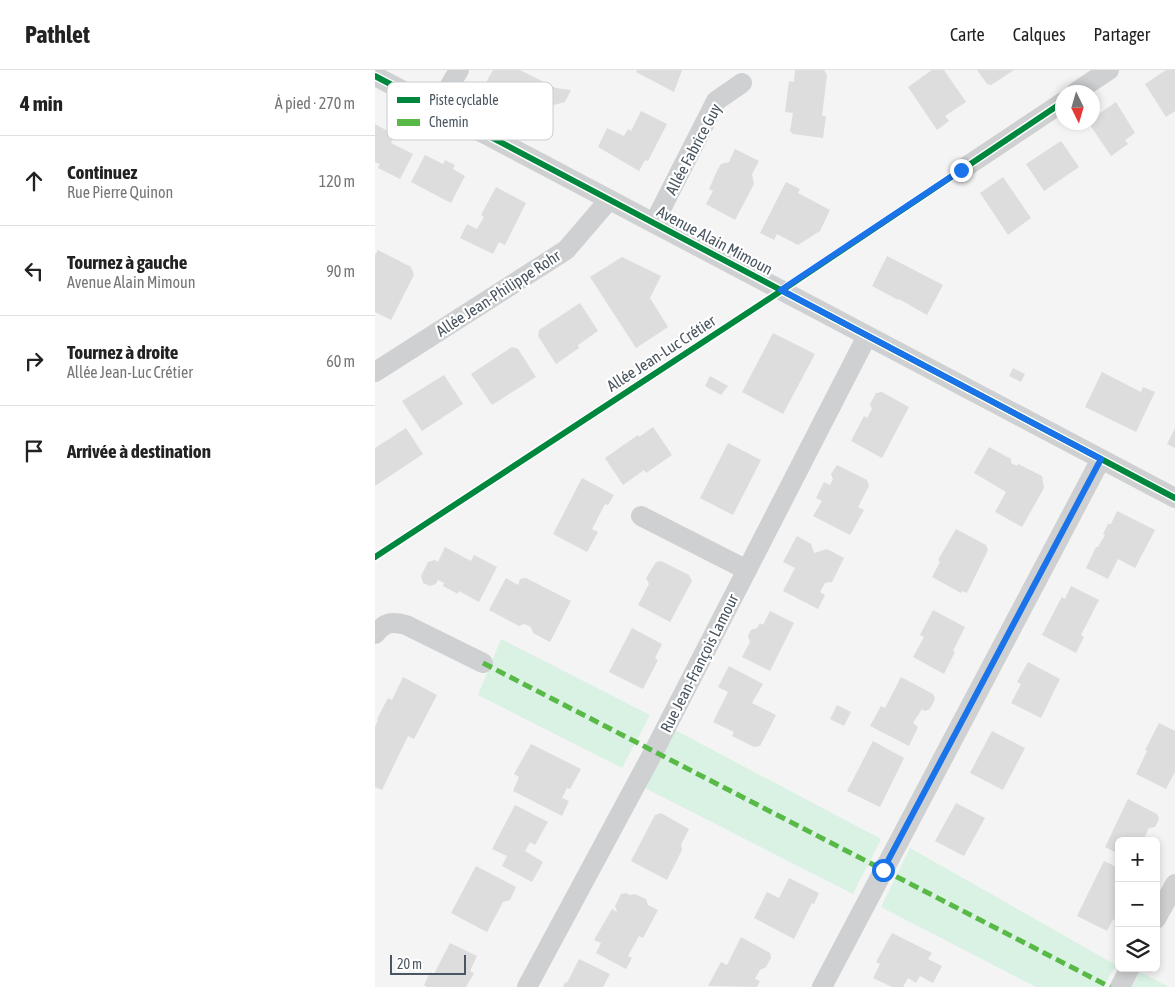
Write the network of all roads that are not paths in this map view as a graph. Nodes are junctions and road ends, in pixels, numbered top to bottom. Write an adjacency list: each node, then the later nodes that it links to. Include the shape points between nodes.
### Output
1 (459, 70): 5 (street)
2 (1109, 70): 7 (street)
3 (375, 76): 4 (street, Avenue Alain Mimoun)
4 (387, 82)
5 (452, 82)
6 (742, 83): 12 (street, Allée Fabrice Guy, via 716,101)
7 (1086, 85)
8 (1055, 107): 10 (street)
9 (495, 140): 11 (street, Avenue Alain Mimoun)
10 (961, 170)
11 (609, 200): 12 (street, Avenue Alain Mimoun); 14 (street, Allée Jean-Philippe Rohr, via 566,250)
12 (654, 223): 13 (street, Avenue Alain Mimoun)
13 (867, 336): 15 (street, Avenue Alain Mimoun); 18 (street, Rue Jean-François Lamour)
14 (375, 372)
15 (1101, 459): 16 (street, Avenue Alain Mimoun); 25 (street)
16 (1175, 498)
17 (641, 516): 18 (street)
18 (747, 570): 24 (street, Rue Jean-François Lamour, via 654,752)
19 (375, 634): 20 (street, via 381,627 394,622 406,624)
20 (483, 663)
21 (1175, 884): 22 (street)
22 (1160, 912)
23 (1128, 972): 26 (street)
24 (527, 987)
25 (822, 987)
26 (1120, 987)

